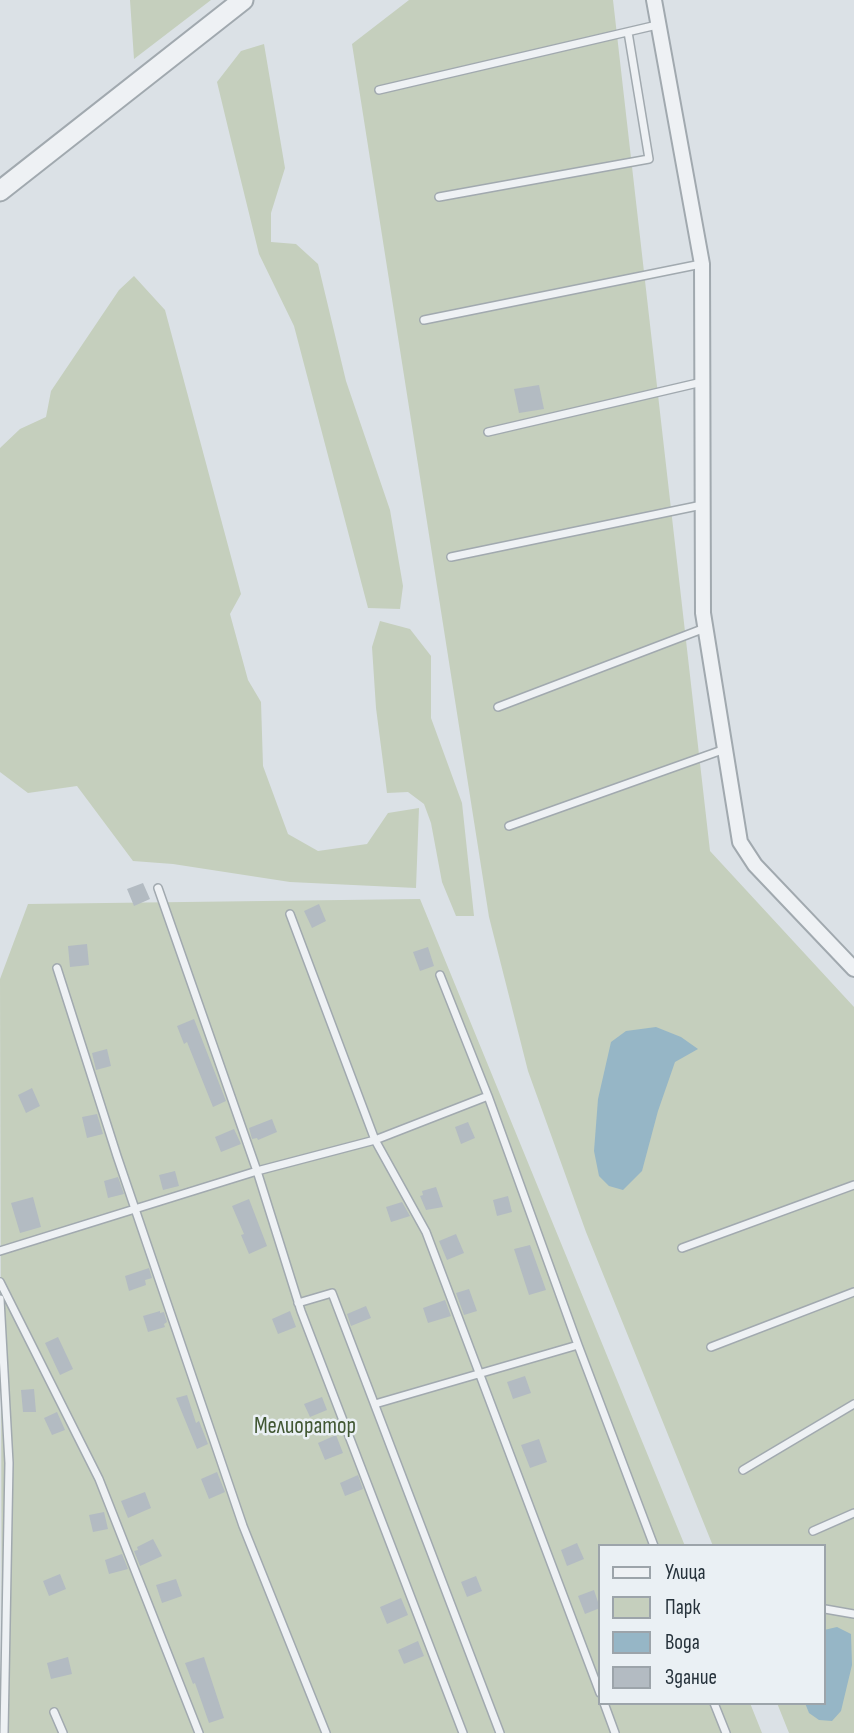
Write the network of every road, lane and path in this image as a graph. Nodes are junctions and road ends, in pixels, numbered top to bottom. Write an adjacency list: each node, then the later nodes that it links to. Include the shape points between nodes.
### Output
1 (243, 0): 6 (street)
2 (654, 0): 3 (street)
3 (657, 25): 4 (lane); 8 (street)
4 (628, 32): 5 (lane); 7 (lane, via 649,159)
5 (379, 90)
6 (0, 191)
7 (439, 197)
8 (702, 264): 9 (lane); 10 (street)
9 (424, 320)
10 (702, 382): 11 (lane); 12 (street)
11 (488, 432)
12 (702, 505): 13 (lane); 14 (street)
13 (451, 557)
14 (705, 628): 15 (lane); 16 (street)
15 (498, 707)
16 (725, 749): 17 (lane); 21 (street, via 740,842 755,866)
17 (509, 826)
18 (158, 888): 25 (lane)
19 (290, 914): 24 (lane)
20 (57, 968): 27 (lane)
21 (854, 969)
22 (440, 975): 23 (lane)
23 (488, 1096): 24 (lane); 34 (lane)
24 (375, 1139): 25 (lane); 36 (lane, via 426,1232)
25 (257, 1171): 27 (lane); 33 (lane)
26 (854, 1185): 28 (lane)
27 (136, 1209): 29 (lane); 52 (lane, via 243,1526)
28 (682, 1248)
29 (0, 1251)
30 (0, 1282): 51 (lane, via 99,1479)
31 (854, 1292): 35 (lane)
32 (0, 1299): 49 (lane, via 9,1463)
33 (298, 1303): 37 (lane, via 332,1293); 53 (lane)
34 (578, 1345): 36 (lane); 42 (lane)
35 (710, 1347)
36 (480, 1374): 37 (lane); 45 (lane)
37 (375, 1404): 54 (lane)
38 (854, 1404): 39 (lane)
39 (743, 1470)
40 (854, 1513): 41 (lane)
41 (813, 1531)
42 (653, 1544)
43 (826, 1609): 44 (lane)
44 (854, 1614)
45 (598, 1688)
46 (605, 1705): 55 (lane)
47 (715, 1705): 56 (lane)
48 (54, 1712): 50 (lane)
49 (4, 1733)
50 (63, 1733)
51 (199, 1733)
52 (326, 1733)
53 (463, 1733)
54 (500, 1733)
55 (615, 1733)
56 (726, 1733)

